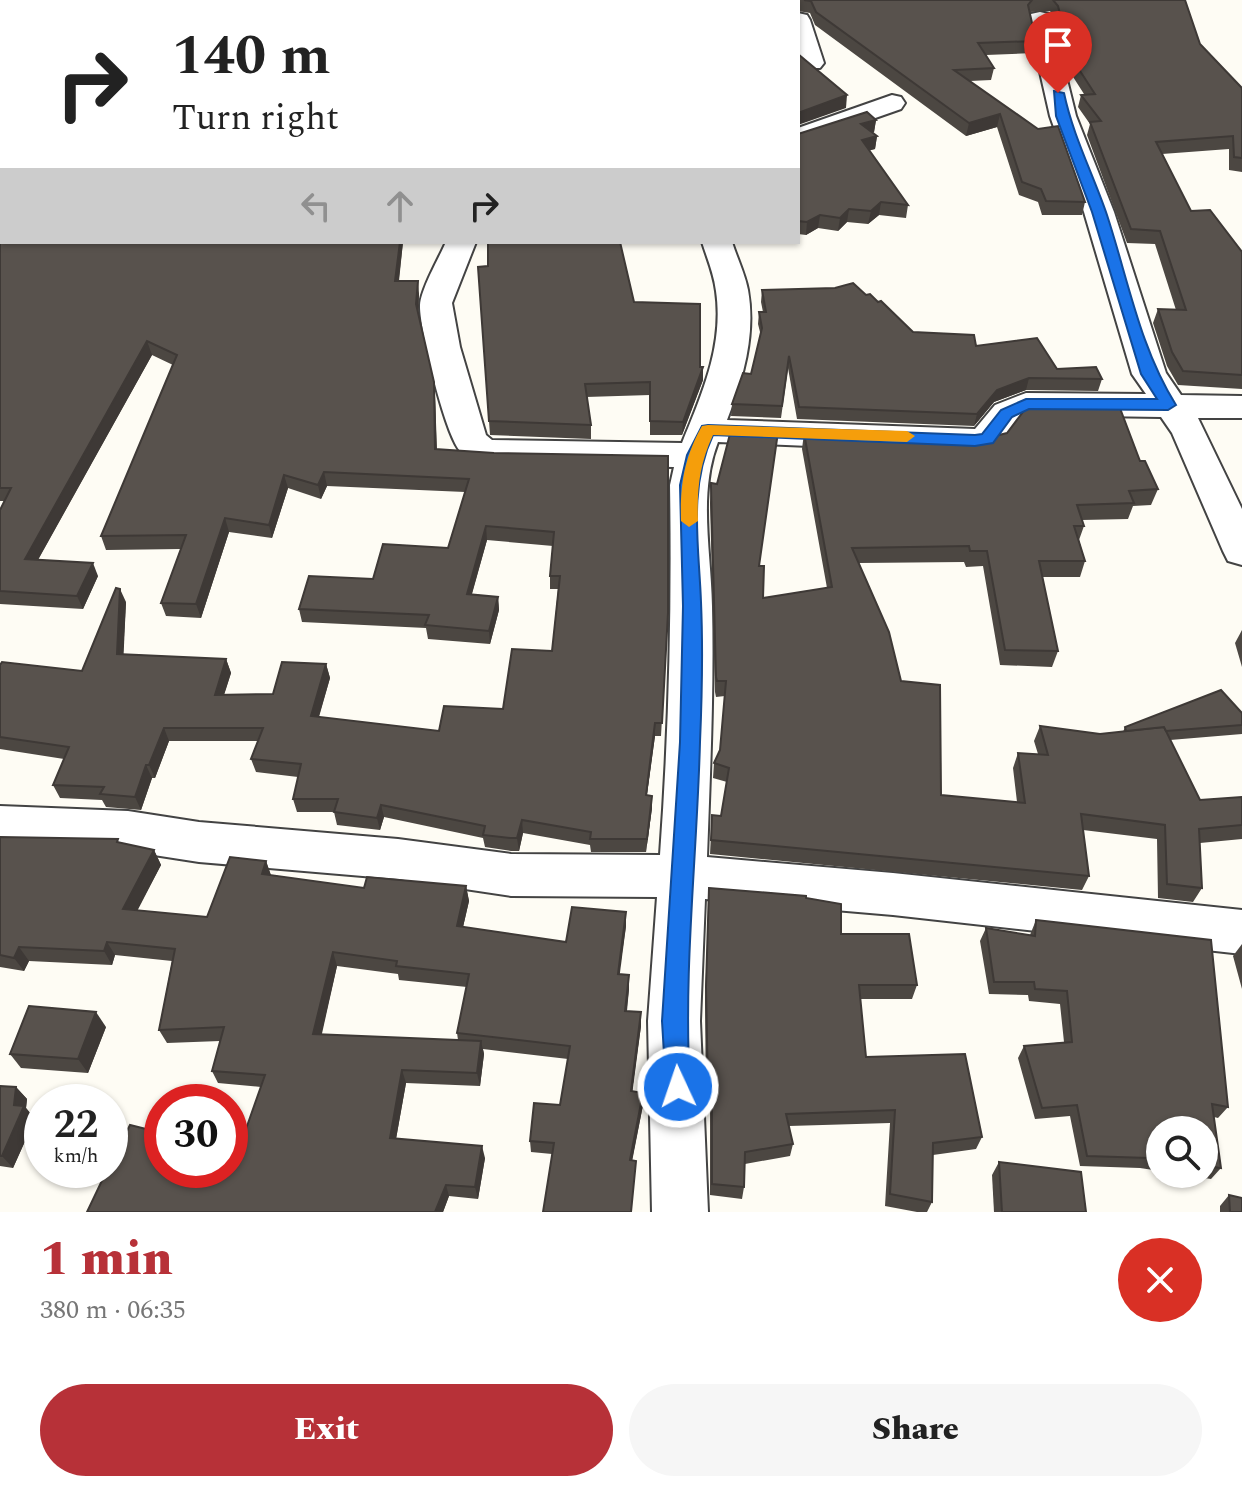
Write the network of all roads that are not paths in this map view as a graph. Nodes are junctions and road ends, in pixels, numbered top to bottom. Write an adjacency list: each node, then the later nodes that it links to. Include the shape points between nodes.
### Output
1 (1040, 19): 8 (street, via 1063,116 1149,374)
2 (800, 27): 3 (street)
3 (811, 63)
4 (892, 103): 5 (street)
5 (800, 136)
6 (460, 244): 10 (street, via 436,303 443,347 474,447 514,453)
7 (718, 244): 10 (street, via 732,290 733,328 727,376)
8 (1168, 405): 9 (street); 10 (street, via 1026,404 1007,413 987,439 975,441); 11 (street, via 1189,431)
9 (1242, 407)
10 (702, 443): 13 (street, via 688,485 692,606)
11 (1242, 551)
12 (0, 826): 13 (street, via 128,831 511,875)
13 (684, 876): 14 (street); 15 (street, via 674,1021)
14 (1242, 932)
15 (680, 1212)

